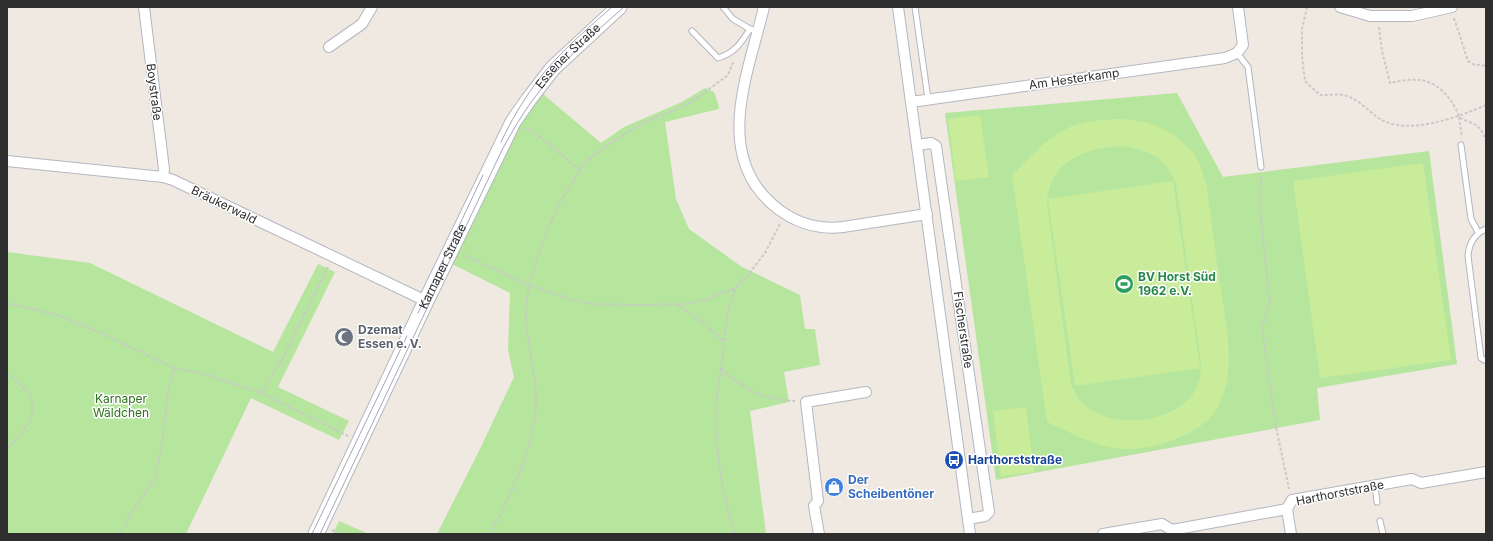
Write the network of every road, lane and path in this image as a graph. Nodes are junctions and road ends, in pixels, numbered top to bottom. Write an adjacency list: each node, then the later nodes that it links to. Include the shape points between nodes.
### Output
1 (144, 7): 31 (street, Boystraße)
2 (372, 7): 16 (street, via 362,24)
3 (619, 7): 22 (main road, Essener Straße, via 553,68)
4 (722, 7): 13 (lane, via 733,19)
5 (764, 7): 13 (street)
6 (898, 7): 20 (street, Fischerstraße)
7 (915, 7): 19 (lane)
8 (1238, 7): 17 (street, via 1243,45)
9 (1307, 7): 23 (path, via 1302,29 1304,81 1320,95 1346,96 1381,119 1397,124 1426,125)
10 (1340, 7): 12 (street, via 1370,16)
11 (1451, 8): 12 (street, via 1412,16); 18 (path, via 1468,61)
12 (1380, 16): 23 (path, via 1378,29 1390,83 1420,80 1435,86 1449,98)
13 (754, 30): 15 (lane); 32 (street, via 743,85 740,144 748,174 757,188)
14 (692, 31): 15 (lane, via 718,58 728,55)
15 (739, 45): 30 (path, via 728,74 716,84 690,103 643,122 601,149)
16 (329, 47)
17 (1237, 53): 19 (street, Am Hesterkamp, via 1226,58); 29 (lane, via 1248,67)
18 (1486, 66)
19 (928, 99): 20 (street, Am Hesterkamp)
20 (911, 102): 26 (street, Fischerstraße)
21 (1486, 105): 23 (path)
22 (521, 110): 24 (main road, Karnaper Straße)
23 (1459, 117): 25 (path, via 1476,124); 27 (path, via 1463,140)
24 (513, 122): 30 (path, via 533,131); 36 (main road, Karnaper Straße)
25 (1486, 141)
26 (917, 144): 33 (street, Fischerstraße); 57 (street, Fischerstraße, via 931,143 936,146 990,512 985,516)
27 (1461, 145): 35 (lane, via 1471,220)
28 (7, 161): 31 (street, Bräukerwald)
29 (1261, 167): 56 (path, via 1260,211 1270,303 1262,326)
30 (580, 170): 38 (path, via 557,208)
31 (164, 177): 37 (street, Bräukerwald)
32 (786, 214): 33 (street, via 817,227 831,228); 39 (path, via 765,254)
33 (927, 214): 57 (street, Fischerstraße)
34 (1486, 229): 35 (lane)
35 (1478, 232): 44 (lane, via 1468,256 1481,358)
36 (451, 249): 38 (path); 40 (main road, Karnaper Straße)
37 (332, 257): 40 (street, Bräukerwald); 49 (path, via 278,365)
38 (529, 285): 42 (path, via 591,304); 61 (path, via 526,324 536,390 536,411 525,459 500,517)
39 (735, 288): 42 (path, via 708,299); 43 (path)
40 (426, 301): 51 (main road, Karnaper Straße)
41 (7, 303): 45 (path, via 57,315 106,335)
42 (676, 305): 43 (path, via 704,323)
43 (723, 341): 46 (path)
44 (1486, 360)
45 (174, 368): 49 (path, via 208,375); 59 (path, via 167,396 163,439 156,473)
46 (721, 369): 50 (path, via 739,384 760,395 782,401); 62 (path, via 717,394 717,445 725,498)
47 (7, 374): 52 (path, via 24,388 32,402 33,413 28,424)
48 (866, 392): 50 (street)
49 (261, 393): 51 (path)
50 (806, 402): 63 (street, via 818,501 814,506)
51 (360, 441): 60 (main road, Karnaper Straße)
52 (7, 448)
53 (1486, 472): 54 (street, Harthorststraße, via 1421,483 1412,479)
54 (1375, 485): 55 (lane); 56 (street, Harthorststraße)
55 (1377, 502)
56 (1289, 505): 65 (street, Harthorststraße, via 1172,530 1162,524); 66 (street)
57 (968, 519): 64 (street, Fischerstraße)
58 (1380, 521): 67 (lane)
59 (120, 534)
60 (316, 534)
61 (488, 534)
62 (735, 534)
63 (819, 534)
64 (970, 534)
65 (1103, 534)
66 (1291, 534)
67 (1383, 534)

